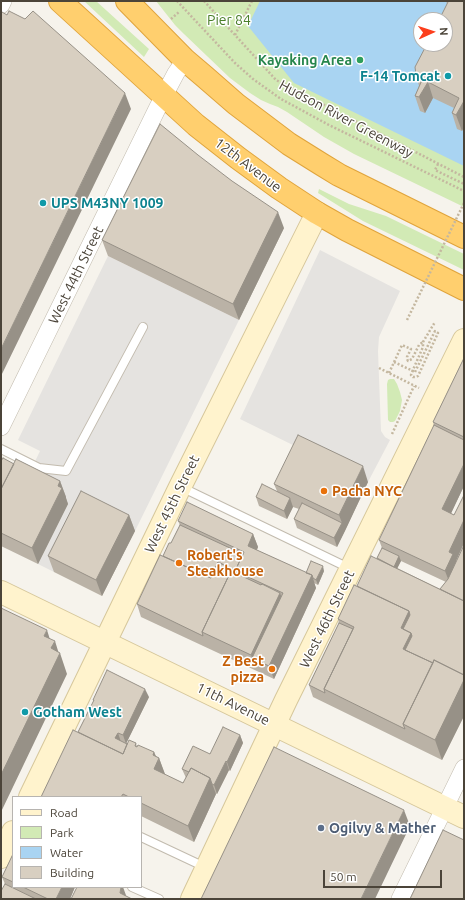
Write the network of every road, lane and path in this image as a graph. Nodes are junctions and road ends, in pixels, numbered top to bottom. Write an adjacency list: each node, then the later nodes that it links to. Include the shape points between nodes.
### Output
1 (3, 1): 7 (street)
2 (60, 1): 12 (highway, 12th Avenue)
3 (127, 1): 11 (highway)
4 (177, 1): 16 (path, Hudson River Greenway, via 235,63 281,99)
5 (204, 1): 10 (path)
6 (252, 1): 10 (path)
7 (1, 5)
8 (179, 12): 9 (path)
9 (171, 20)
10 (235, 35): 13 (path, via 276,80)
11 (185, 60): 12 (street, West 44th Street); 19 (highway, via 236,104 289,144 356,184)
12 (164, 95): 18 (highway, 12th Avenue, via 196,125 238,158); 31 (street, West 44th Street)
13 (438, 164): 14 (path); 15 (path, via 434,170)
14 (464, 177)
15 (464, 184)
16 (464, 190)
17 (464, 203): 21 (path, bridge)
18 (317, 213): 20 (highway, 12th Avenue); 34 (main road, West 45th Street)
19 (464, 237)
20 (464, 289)
21 (407, 320)
22 (435, 322): 25 (path, bridge)
23 (143, 327): 33 (lane, via 66,471 39,468)
24 (464, 340): 35 (main road, West 46th Street)
25 (423, 342): 26 (path, via 408,361 411,349 402,345); 26 (path, bridge, via 424,347 412,372 413,377 418,376 438,333 435,331 415,372)
26 (394, 362): 28 (path)
27 (379, 368): 28 (path)
28 (389, 373): 29 (path)
29 (414, 386): 30 (path); 32 (path)
30 (420, 388)
31 (1, 427)
32 (392, 434)
33 (1, 448)
34 (180, 487): 35 (lane); 37 (main road, West 45th Street)
35 (351, 569): 38 (main road, West 46th Street)
36 (1, 592): 37 (main road, 11th Avenue)
37 (105, 643): 38 (main road, 11th Avenue); 40 (main road, West 45th Street)
38 (275, 725): 41 (main road, 11th Avenue); 46 (main road, West 46th Street)
39 (464, 768): 41 (street)
40 (30, 796)
41 (444, 807): 42 (main road, 11th Avenue); 50 (street)
42 (464, 817)
43 (12, 834): 45 (main road)
44 (142, 837): 46 (lane)
45 (1, 857)
46 (208, 868): 49 (main road, West 46th Street)
47 (134, 888): 48 (lane)
48 (159, 899)
49 (192, 899)
50 (400, 899)

